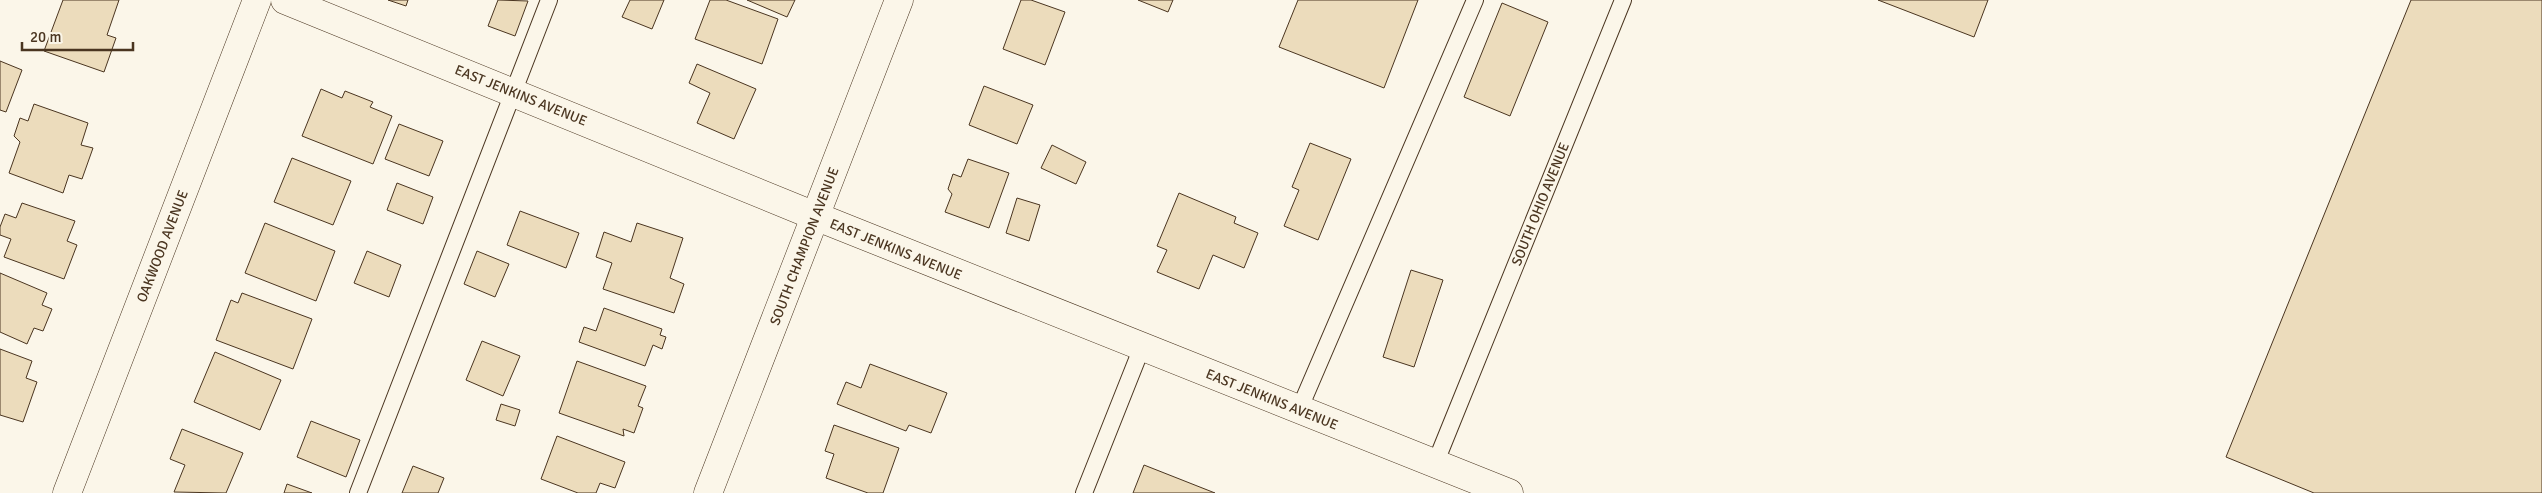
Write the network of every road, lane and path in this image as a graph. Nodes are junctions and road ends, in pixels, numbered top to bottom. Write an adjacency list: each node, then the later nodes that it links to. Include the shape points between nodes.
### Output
1 (257, 0): 12 (street, OAKWOOD AVENUE)
2 (285, 0): 7 (street, EAST JENKINS AVENUE)
3 (549, 0): 7 (lane)
4 (899, 0): 8 (street, SOUTH CHAMPION AVENUE)
5 (1475, 0): 10 (lane)
6 (1623, 0): 11 (lane, SOUTH OHIO AVENUE)
7 (512, 92): 8 (street, EAST JENKINS AVENUE); 13 (lane)
8 (816, 216): 9 (street, EAST JENKINS AVENUE); 14 (street, SOUTH CHAMPION AVENUE)
9 (1142, 347): 10 (street, EAST JENKINS AVENUE); 15 (lane)
10 (1299, 410): 11 (street, EAST JENKINS AVENUE)
11 (1435, 464): 16 (street, EAST JENKINS AVENUE)
12 (67, 493)
13 (358, 493)
14 (708, 493)
15 (1084, 493)
16 (1509, 493)

